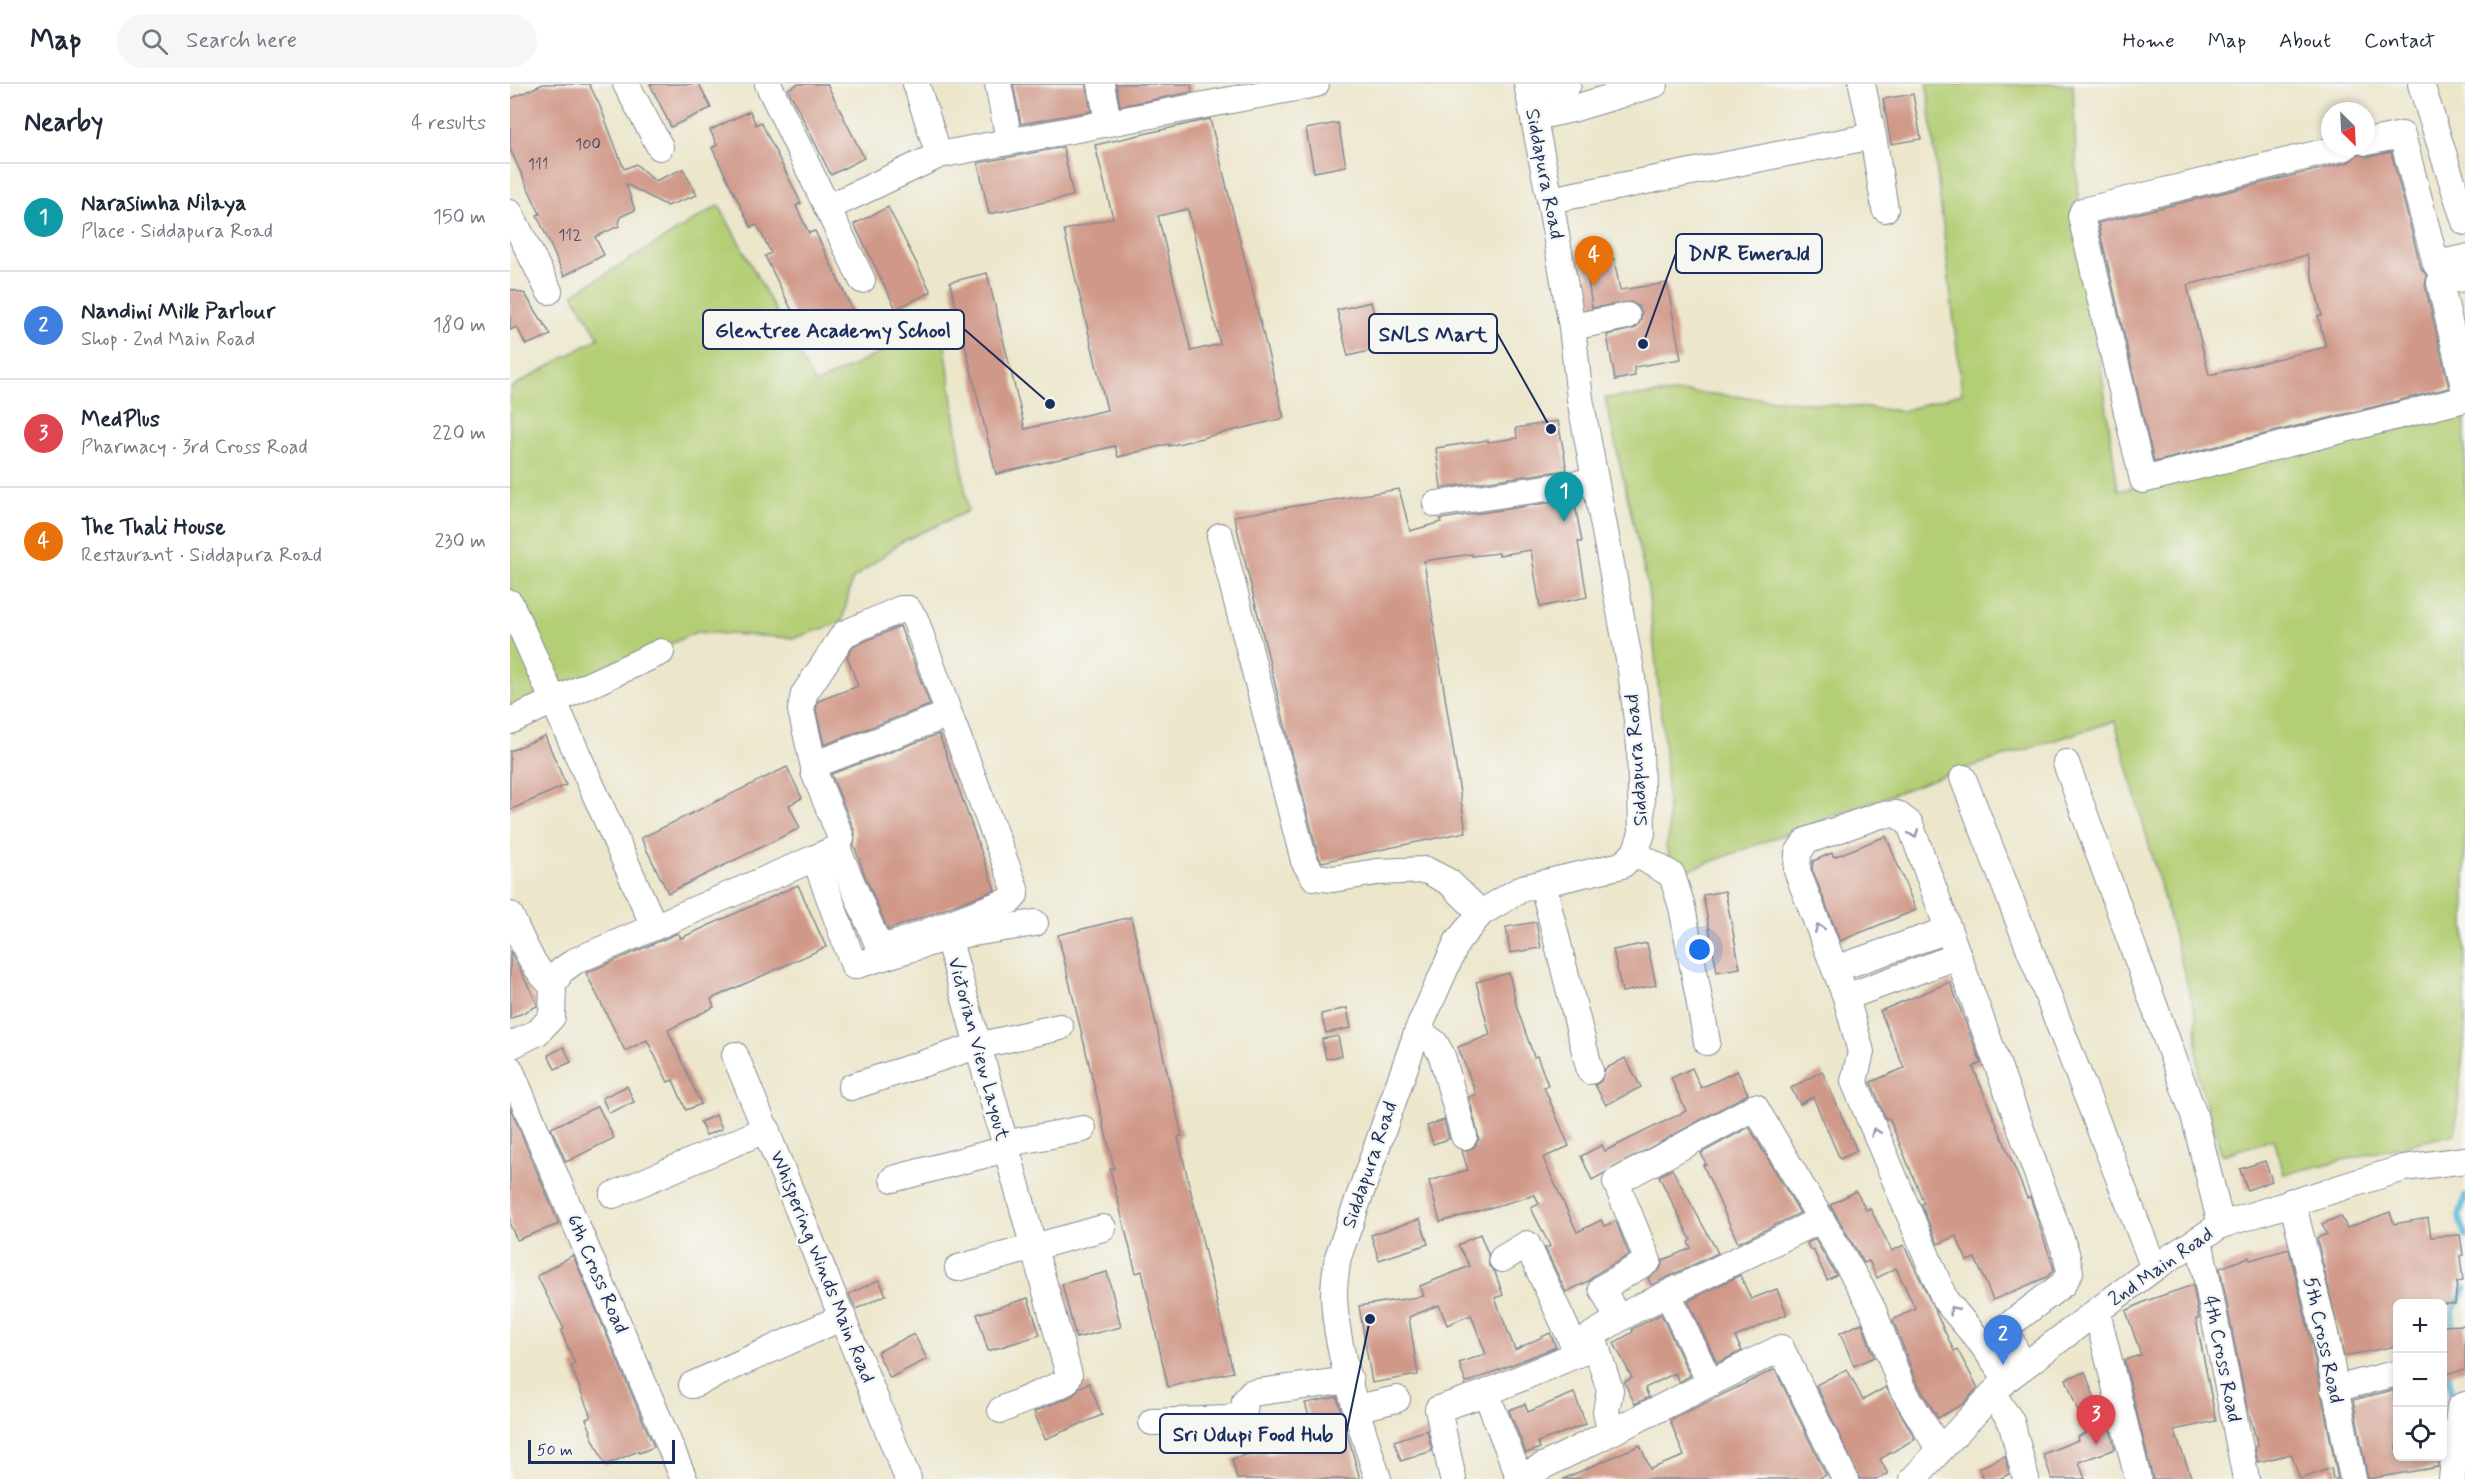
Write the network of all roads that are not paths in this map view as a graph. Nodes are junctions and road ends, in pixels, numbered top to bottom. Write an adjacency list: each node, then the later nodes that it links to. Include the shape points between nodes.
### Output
1 (626, 84): 18 (street)
2 (768, 84): 22 (street)
3 (916, 84): 20 (street)
4 (998, 84): 16 (street)
5 (1101, 84): 14 (street)
6 (1312, 84): 12 (street)
7 (1568, 84): 11 (street)
8 (1655, 84): 13 (street)
9 (1862, 84): 15 (street)
10 (2421, 84): 25 (street)
11 (1528, 88): 13 (street, Siddapura Road)
12 (1204, 94): 14 (street)
13 (1535, 117): 21 (street, Siddapura Road)
14 (1108, 122): 16 (street)
15 (1873, 136): 21 (street); 23 (street)
16 (1010, 140): 20 (street)
17 (2375, 140): 26 (street, via 2402,135 2436,264)
18 (660, 147)
19 (2321, 153): 33 (street, via 2083,211 2081,216 2143,480)
20 (939, 155): 22 (street)
21 (1550, 200): 31 (street, Siddapura Road)
22 (827, 208): 28 (street)
23 (1885, 209)
24 (510, 213): 29 (street)
25 (2465, 222)
26 (2465, 258)
27 (2465, 278): 32 (street, via 2440,282)
28 (862, 280)
29 (549, 291)
30 (1627, 316): 31 (street)
31 (1572, 327): 34 (street, Siddapura Road)
32 (2465, 392)
33 (2465, 399)
34 (1595, 481): 35 (street); 46 (street, Siddapura Road, via 1631,670 1640,746 1642,833)
35 (1436, 504)
36 (1220, 536): 48 (street, via 1304,861 1314,877 1333,879 1426,870 1449,882)
37 (510, 603): 39 (street)
38 (661, 652): 39 (street)
39 (554, 701): 41 (street); 51 (street)
40 (949, 714): 43 (street); 43 (street, via 915,619 909,609 901,609 849,630 801,701); 45 (street, via 1015,888 1011,900 882,946)
41 (510, 721)
42 (2066, 763): 76 (street, via 2194,1115)
43 (814, 767): 45 (street, via 841,838 840,844)
44 (1963, 778): 82 (street)
45 (826, 853): 51 (street); 53 (street, Victorian View Layout, via 854,966)
46 (1635, 853): 47 (street, Siddapura Road, via 1622,865); 60 (street, via 1671,876 1683,907)
47 (1543, 885): 48 (street, Siddapura Road, via 1523,888); 65 (street)
48 (1481, 913): 59 (street, Siddapura Road, via 1457,942)
49 (510, 915): 56 (street, via 534,965)
50 (1035, 923): 53 (street)
51 (654, 926): 56 (street, via 575,961 561,971)
52 (1948, 930): 54 (street); 55 (street); 55 (street, one-way to 52, via 1797,871 1798,853 1806,841 1880,815 1897,814 1910,824)
53 (948, 937): 62 (street, Victorian View Layout)
54 (1958, 956): 57 (street); 90 (street, via 2070,1272 2063,1284 2005,1328)
55 (1835, 969): 57 (street)
56 (553, 986): 61 (street, via 552,1017 538,1032)
57 (1846, 997): 90 (street, one-way to 57, via 1945,1300 1854,1081 1861,1052)
58 (1060, 1027): 62 (street)
59 (1418, 1030): 69 (street, via 1435,1043 1442,1056); 89 (street, Siddapura Road, via 1338,1257 1334,1293 1337,1329)
60 (1707, 1042)
61 (510, 1046)
62 (977, 1047): 66 (street); 70 (street, Victorian View Layout)
63 (735, 1055): 67 (street, Whispering Winds Main Road)
64 (510, 1069): 103 (street, 6th Cross Road)
65 (1590, 1071)
66 (851, 1087)
67 (767, 1129): 73 (street); 85 (street, Whispering Winds Main Road)
68 (1083, 1129): 70 (street)
69 (1464, 1136)
70 (1005, 1146): 72 (street); 79 (street, Victorian View Layout)
71 (2465, 1160): 74 (street, 2nd Main Road, via 2404,1168)
72 (893, 1179)
73 (613, 1195)
74 (2292, 1202): 76 (street, 2nd Main Road); 93 (street, 5th Cross Road, via 2325,1334)
75 (1821, 1220): 83 (street); 86 (street, via 1755,1107 1616,1182 1648,1261 1602,1288); 101 (street, via 1873,1310 1902,1388)
76 (2222, 1225): 78 (street, 2nd Main Road)
77 (1103, 1228): 79 (street)
78 (2199, 1239): 82 (street, 2nd Main Road); 111 (street, 4th Cross Road)
79 (1033, 1248): 81 (street); 98 (street, Victorian View Layout, via 1069,1375 1066,1382)
80 (1502, 1259): 87 (street, via 1527,1244)
81 (957, 1268)
82 (2154, 1268): 84 (street, 2nd Main Road)
83 (1668, 1294): 86 (street); 91 (street)
84 (2097, 1312): 90 (street, 2nd Main Road); 110 (street)
85 (843, 1317): 92 (street); 104 (street, Whispering Winds Main Road)
86 (1618, 1319): 87 (street, via 1592,1335)
87 (1587, 1350): 94 (street); 100 (street, via 1610,1390 1606,1411)
88 (2393, 1374): 93 (street)
89 (1350, 1380): 97 (street, Siddapura Road); 99 (street, via 1251,1393 1244,1412 1228,1419)
90 (2007, 1380): 101 (street, 2nd Main Road); 109 (street, via 2011,1421)
91 (1710, 1383): 100 (street); 108 (street, via 1781,1348)
92 (692, 1385)
93 (2334, 1389): 112 (street, 5th Cross Road)
94 (1486, 1393): 106 (street, via 1438,1409); 107 (street)
95 (1396, 1400): 97 (street)
96 (2465, 1405): 113 (street, via 2460,1407)
97 (1358, 1408): 105 (street, Siddapura Road)
98 (1001, 1410)
99 (1152, 1422)
100 (1610, 1431): 107 (street)
101 (1940, 1449): 102 (street, 2nd Main Road)
102 (1917, 1477)
103 (684, 1479)
104 (908, 1479)
105 (1378, 1479)
106 (1454, 1479)
107 (1518, 1479)
108 (1844, 1479)
109 (2026, 1479)
110 (2138, 1479)
111 (2246, 1479)
112 (2353, 1479)
113 (2452, 1479)

